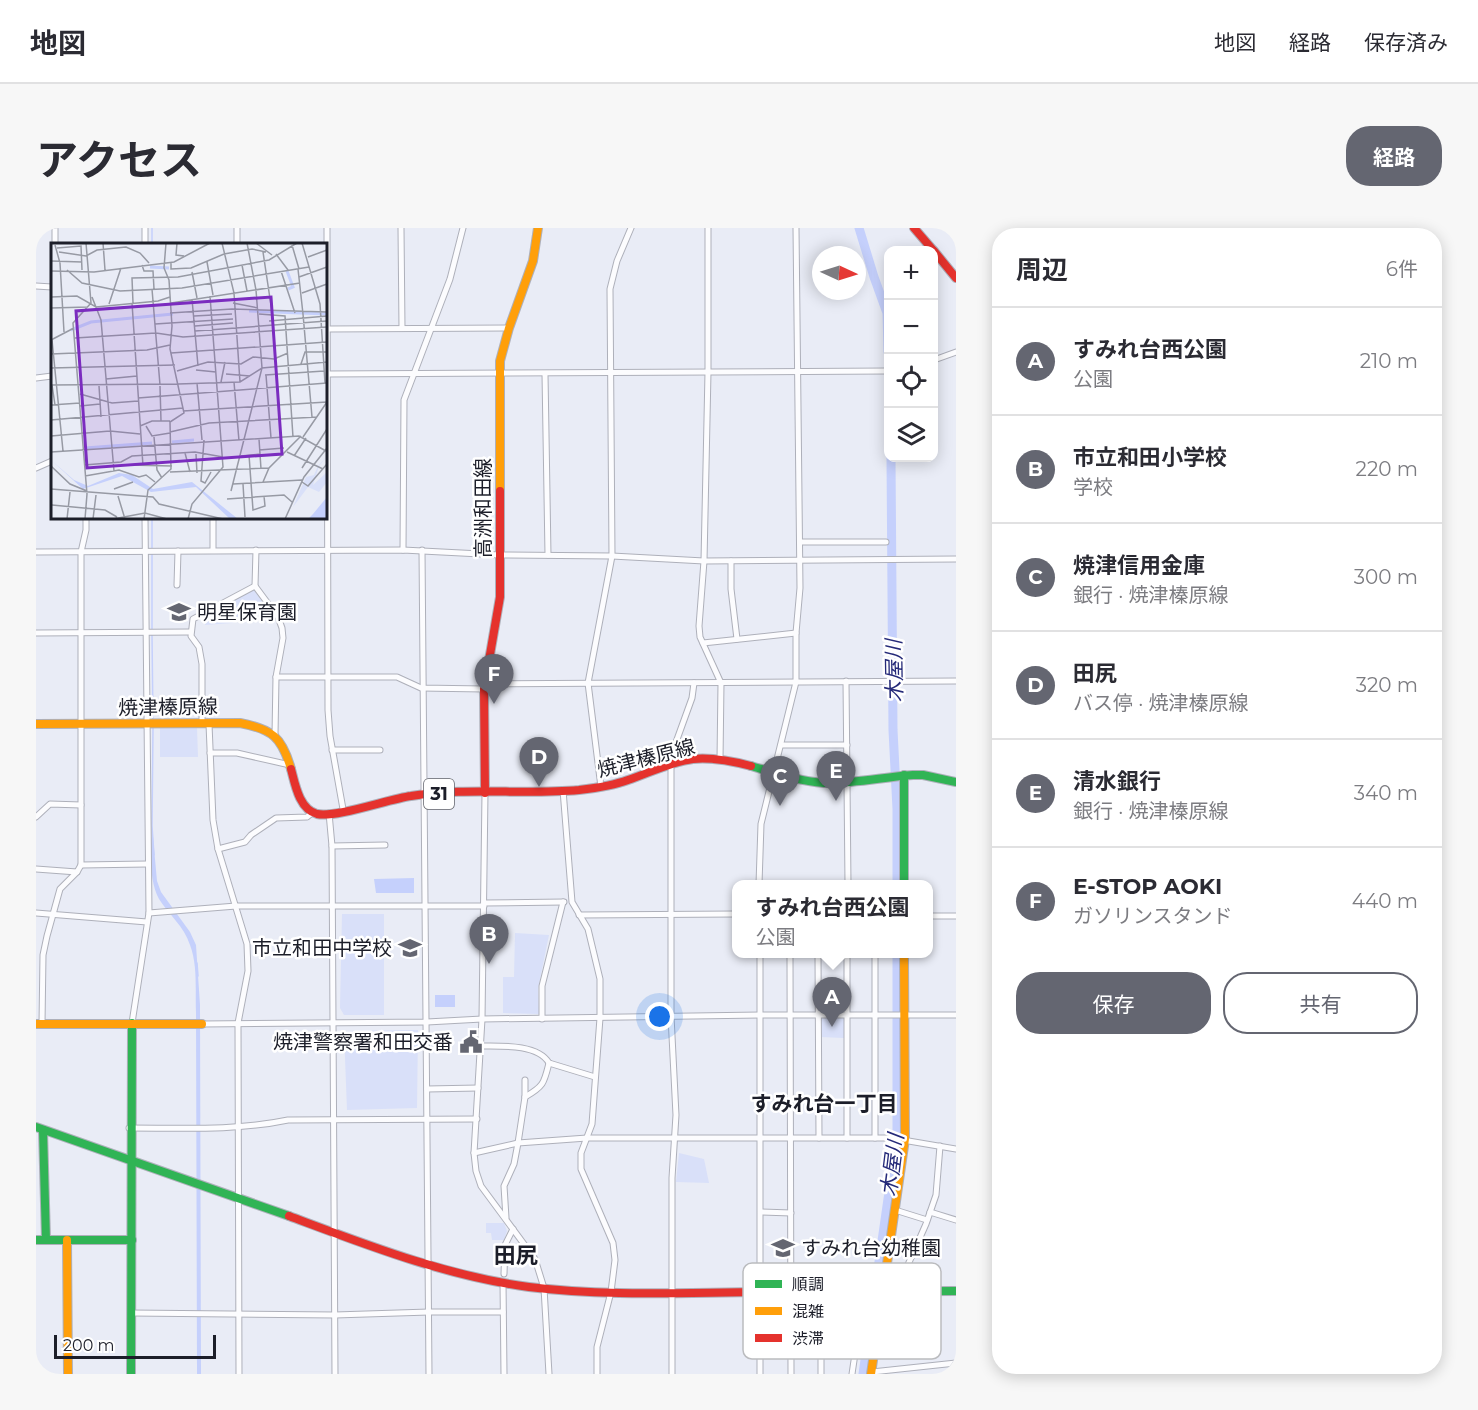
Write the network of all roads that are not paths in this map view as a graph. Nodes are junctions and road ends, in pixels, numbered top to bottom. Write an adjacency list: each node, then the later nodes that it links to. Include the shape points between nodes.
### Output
1 (55, 228): 10 (street)
2 (327, 228): 19 (street)
3 (401, 228): 17 (street)
4 (463, 228): 16 (street)
5 (538, 228): 18 (street, 高洲和田線, via 529,273)
6 (631, 228): 25 (street, via 610,289)
7 (708, 228): 24 (street)
8 (796, 228): 22 (street)
9 (914, 228): 11 (street)
10 (56, 243)
11 (929, 246)
12 (938, 257): 13 (street)
13 (956, 278)
14 (36, 286): 15 (street)
15 (51, 287)
16 (432, 327): 17 (street); 18 (street); 27 (street)
17 (402, 328): 19 (street)
18 (507, 328): 28 (street, 高洲和田線)
19 (327, 329)
20 (956, 352): 21 (street)
21 (938, 358)
22 (797, 371): 23 (street); 24 (street); 38 (street)
23 (884, 371)
24 (708, 372): 25 (street); 54 (street)
25 (610, 373): 29 (street); 51 (street)
26 (327, 374): 27 (street)
27 (414, 374): 28 (street); 44 (street, via 402,416)
28 (500, 374): 29 (street); 49 (street, 高洲和田線)
29 (545, 374): 50 (street)
30 (51, 376): 31 (street)
31 (36, 378)
32 (51, 461): 33 (street)
33 (36, 468)
34 (86, 519): 48 (street)
35 (146, 519): 46 (street)
36 (213, 519): 41 (street)
37 (327, 519): 43 (street)
38 (800, 542): 39 (street); 53 (street)
39 (886, 542)
40 (178, 550): 41 (street); 46 (street); 56 (street)
41 (213, 550): 42 (street)
42 (256, 550): 43 (street); 57 (street)
43 (327, 550): 44 (street); 65 (street)
44 (403, 550): 45 (street)
45 (422, 550): 49 (street); 74 (street)
46 (145, 551): 48 (street); 58 (street)
47 (36, 552): 48 (street)
48 (81, 552): 61 (street)
49 (500, 555): 50 (street); 73 (street, 高洲和田線, via 500,597)
50 (548, 555): 51 (street)
51 (612, 556): 54 (street); 70 (street)
52 (956, 559): 53 (street)
53 (800, 560): 55 (street); 62 (street)
54 (704, 561): 55 (street); 64 (street, via 699,626)
55 (731, 561): 63 (street)
56 (177, 585)
57 (255, 586): 59 (street, via 193,619); 66 (street, via 282,628)
58 (146, 632): 59 (street); 61 (street); 77 (street)
59 (190, 632): 78 (street, via 199,647 202,664)
60 (36, 633): 61 (street)
61 (80, 633): 76 (street)
62 (796, 633): 63 (street); 69 (street)
63 (737, 639): 64 (street)
64 (703, 643): 72 (street)
65 (328, 676): 66 (street); 74 (street, via 397,677); 82 (street)
66 (276, 677): 79 (street)
67 (846, 681): 68 (street); 69 (street); 81 (street)
68 (956, 681)
69 (796, 682): 72 (street); 80 (street)
70 (588, 683): 71 (street); 73 (street); 92 (street)
71 (694, 683): 72 (street); 87 (street)
72 (721, 683): 85 (street)
73 (484, 687): 74 (street); 94 (street, 高洲和田線)
74 (424, 688): 95 (street)
75 (36, 724): 76 (street, 焼津榛原線)
76 (80, 724): 77 (street, 焼津榛原線); 96 (street)
77 (146, 724): 78 (street, 焼津榛原線); 104 (street)
78 (205, 724): 79 (street, 焼津榛原線, via 250,724); 84 (street)
79 (275, 736): 86 (street)
80 (782, 745): 81 (street); 88 (street)
81 (847, 745): 90 (street)
82 (332, 750): 83 (street); 97 (street)
83 (380, 750)
84 (210, 753): 86 (street, via 237,753); 103 (street)
85 (720, 760): 87 (street, 焼津榛原線 / 31, via 693,759); 88 (street, 焼津榛原線 / 31)
86 (290, 765): 98 (street, via 298,794)
87 (669, 766): 92 (street, 焼津榛原線 / 31); 119 (street)
88 (775, 771): 90 (street, 焼津榛原線 / 31, via 807,781); 108 (street, via 761,824)
89 (902, 776): 90 (street, 焼津榛原線 / 31); 91 (street, 焼津榛原線 / 31, via 923,775); 110 (street)
90 (847, 782): 109 (street)
91 (956, 782)
92 (601, 787): 93 (street, 焼津榛原線 / 31)
93 (563, 790): 94 (street, 焼津榛原線 / 31); 111 (street)
94 (485, 793): 95 (street, 焼津榛原線 / 31); 113 (street)
95 (425, 794): 97 (street, 焼津榛原線 / 31); 114 (street)
96 (81, 805): 100 (street, via 50,804); 105 (street)
97 (343, 810): 99 (street, 焼津榛原線 / 31)
98 (312, 813): 99 (street, 焼津榛原線 / 31); 103 (street, via 308,817 276,818 245,842)
99 (329, 813): 102 (street)
100 (36, 817)
101 (385, 845): 102 (street)
102 (332, 846): 116 (street)
103 (218, 849): 115 (street)
104 (147, 864): 105 (street); 118 (street)
105 (81, 865): 107 (street)
106 (36, 869): 107 (street)
107 (77, 872): 121 (street, via 60,889)
108 (759, 880)
109 (848, 880)
110 (904, 880)
111 (572, 902): 112 (street); 122 (street)
112 (563, 903): 113 (street); 143 (street, via 542,986)
113 (484, 904): 114 (street); 142 (street)
114 (426, 905): 116 (street); 144 (street)
115 (236, 906): 116 (street); 118 (street); 146 (street, via 249,955)
116 (332, 906): 147 (street)
117 (36, 913): 121 (street)
118 (148, 913): 125 (street)
119 (671, 914): 120 (street); 122 (street); 140 (street)
120 (732, 914)
121 (52, 915): 125 (street); 132 (street)
122 (579, 915): 141 (street, via 588,929 600,979)
123 (933, 916): 124 (street)
124 (956, 916)
125 (147, 922): 145 (street)
126 (760, 958): 133 (street)
127 (790, 958): 134 (street)
128 (818, 958): 135 (street)
129 (847, 958): 136 (street)
130 (875, 958): 137 (street)
131 (904, 958): 138 (street)
132 (39, 986): 148 (street)
133 (760, 1015): 134 (street); 140 (street); 165 (street)
134 (790, 1015): 135 (street); 166 (street)
135 (818, 1015): 136 (street); 167 (street)
136 (847, 1015): 137 (street); 168 (street)
137 (875, 1015): 138 (street); 169 (street)
138 (905, 1015): 139 (street); 170 (street)
139 (956, 1015)
140 (671, 1016): 141 (street); 164 (street)
141 (600, 1018): 143 (street); 152 (street)
142 (482, 1019): 143 (street); 144 (street); 150 (street)
143 (542, 1019)
144 (427, 1022): 147 (street); 155 (street)
145 (132, 1023): 148 (street); 149 (street); 161 (street)
146 (238, 1023): 147 (street); 149 (street); 160 (street)
147 (334, 1023): 157 (street)
148 (39, 1024)
149 (197, 1024)
150 (481, 1046): 151 (street, via 518,1047 545,1056); 154 (street)
151 (549, 1063): 152 (street); 156 (street, via 540,1089)
152 (596, 1077): 163 (street)
153 (525, 1080): 156 (street)
154 (478, 1088): 155 (street); 159 (street)
155 (428, 1089): 158 (street)
156 (525, 1097): 171 (street)
157 (333, 1119): 158 (street); 160 (street); 186 (street)
158 (428, 1119): 159 (street); 194 (street)
159 (477, 1119): 174 (street)
160 (239, 1127): 161 (street); 177 (street)
161 (129, 1128): 175 (street)
162 (40, 1129): 175 (street); 176 (street)
163 (587, 1138): 164 (street); 171 (street); 198 (street, via 581,1153 581,1169 613,1243)
164 (675, 1138): 165 (street); 199 (street)
165 (760, 1138): 166 (street); 179 (street)
166 (790, 1138): 167 (street); 181 (street)
167 (819, 1138): 168 (street)
168 (847, 1138): 169 (street)
169 (875, 1138): 170 (street)
170 (905, 1139): 172 (street); 178 (street)
171 (518, 1143): 174 (street); 182 (street, via 504,1186)
172 (940, 1146): 173 (street); 180 (street, via 936,1195)
173 (956, 1149)
174 (474, 1153): 182 (street, via 481,1186)
175 (129, 1160): 177 (street); 189 (street)
176 (40, 1178): 187 (street)
177 (238, 1197): 186 (street); 205 (street)
178 (895, 1210): 183 (street); 192 (street)
179 (761, 1212): 181 (street); 190 (street)
180 (930, 1212): 183 (street); 184 (street)
181 (791, 1213): 191 (street)
182 (507, 1219): 185 (street)
183 (927, 1220): 193 (street)
184 (956, 1220)
185 (513, 1228): 195 (street, via 505,1245); 196 (street, via 535,1260)
186 (335, 1233): 194 (street); 206 (street)
187 (41, 1240): 188 (street)
188 (67, 1240): 189 (street); 210 (street)
189 (132, 1240): 204 (street)
190 (760, 1263)
191 (790, 1263)
192 (887, 1263)
193 (908, 1263)
194 (428, 1264): 195 (street, via 474,1276); 202 (street)
195 (504, 1278): 196 (street); 203 (street)
196 (543, 1288): 198 (street); 216 (street)
197 (956, 1291): 201 (street)
198 (611, 1292): 199 (street); 217 (street, via 597,1347)
199 (672, 1292): 200 (street); 218 (street)
200 (743, 1292)
201 (941, 1292)
202 (429, 1312): 203 (street); 206 (street); 214 (street)
203 (503, 1312): 215 (street)
204 (131, 1313): 205 (street); 211 (street)
205 (239, 1313): 206 (street); 212 (street)
206 (335, 1315): 213 (street)
207 (854, 1359): 219 (street)
208 (956, 1364): 209 (street)
209 (872, 1373)
210 (68, 1374)
211 (131, 1374)
212 (239, 1374)
213 (335, 1374)
214 (429, 1374)
215 (504, 1374)
216 (549, 1374)
217 (597, 1374)
218 (672, 1374)
219 (852, 1374)

